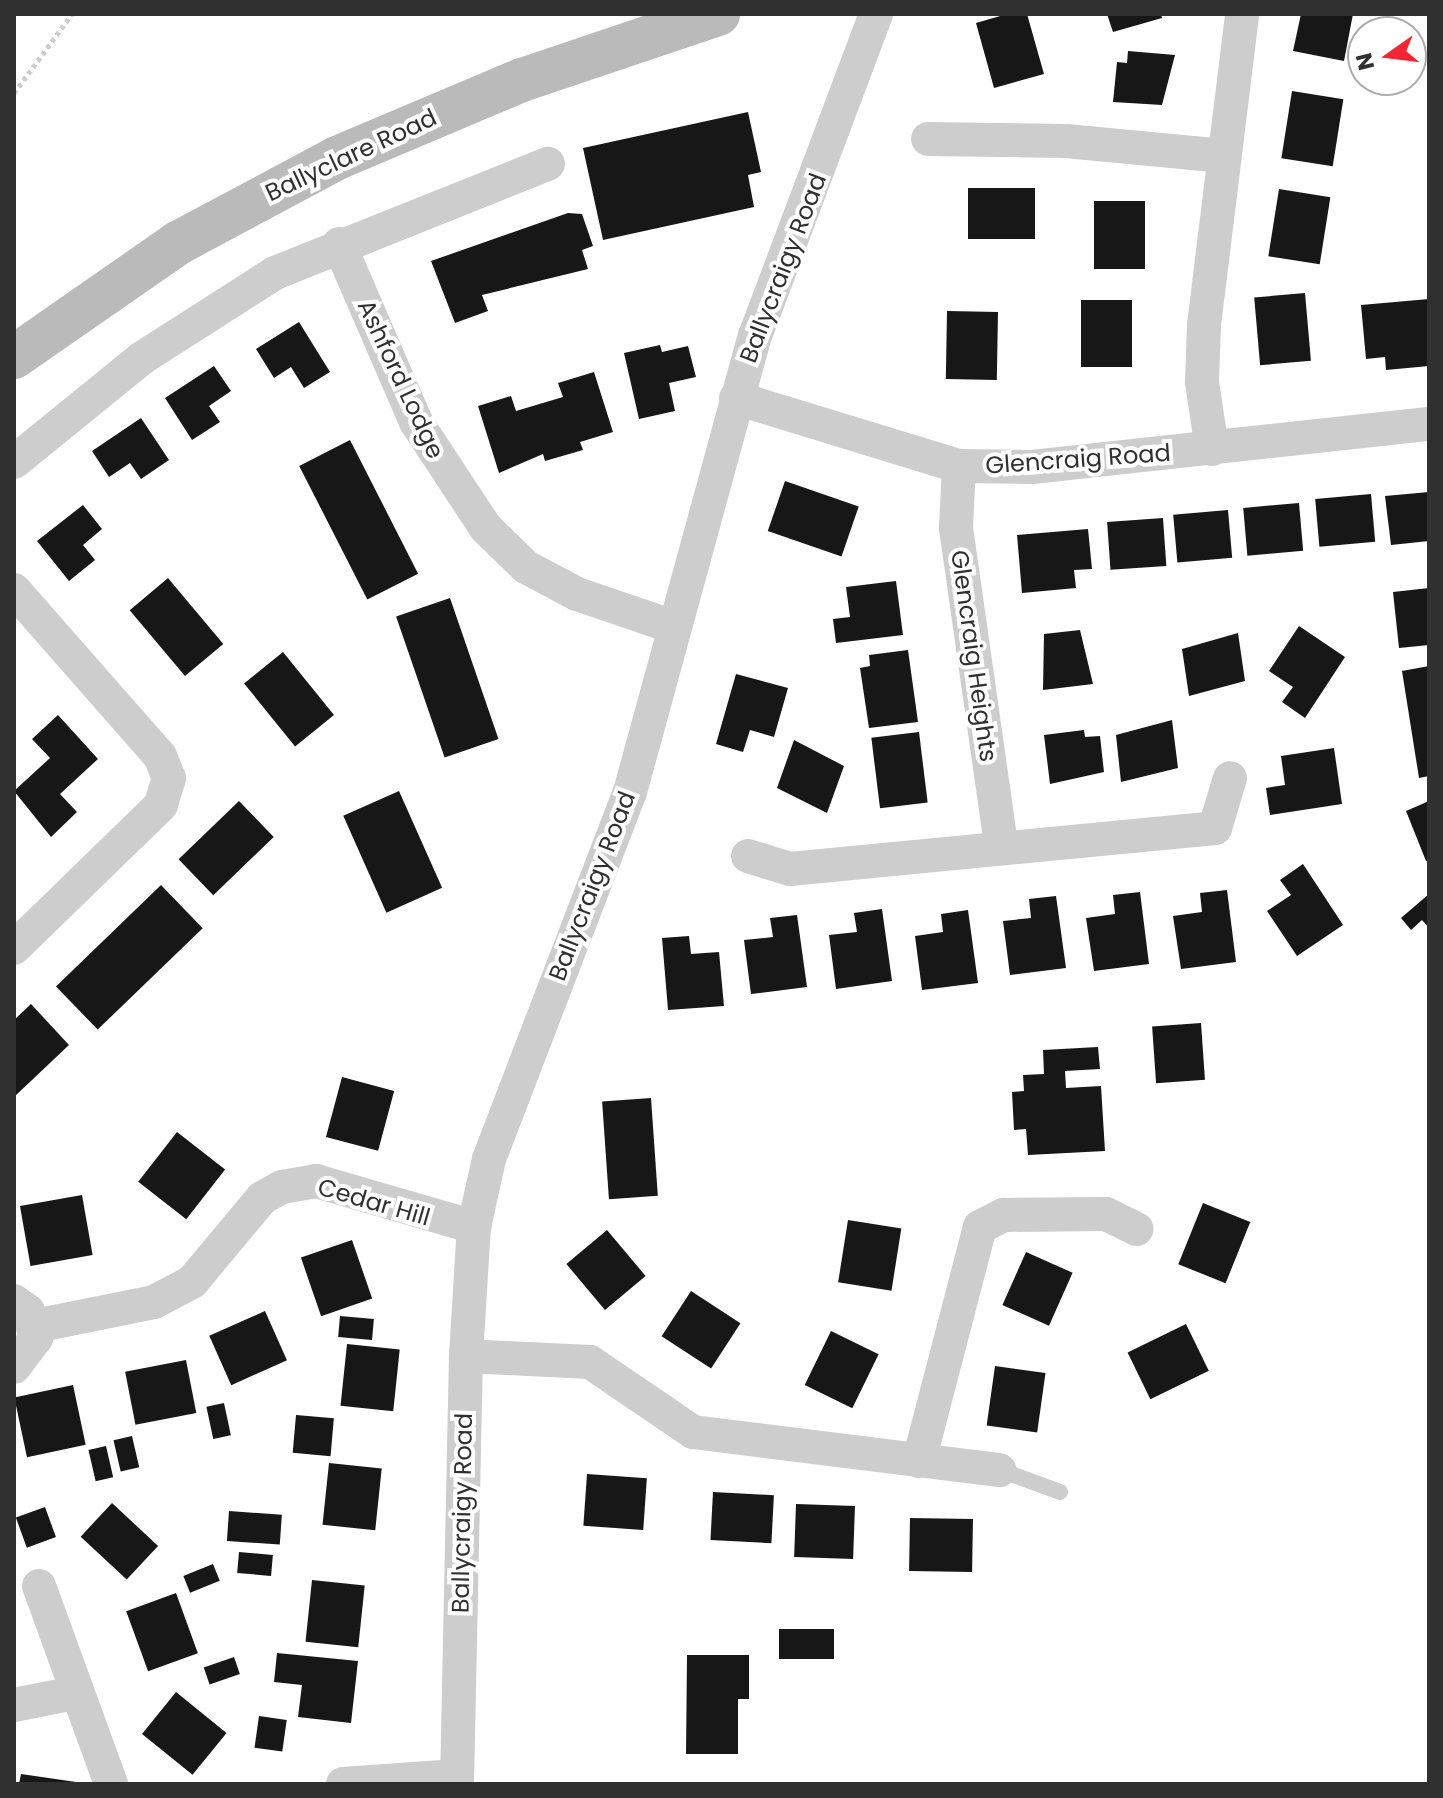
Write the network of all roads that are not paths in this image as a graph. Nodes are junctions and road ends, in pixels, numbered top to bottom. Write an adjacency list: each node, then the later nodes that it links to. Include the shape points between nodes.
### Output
1 (718, 14): 8 (main road, Ballyclare Road, via 522,80 337,158 178,243)
2 (876, 14): 9 (street, Ballycraigy Road)
3 (1242, 14): 5 (street)
4 (928, 139): 5 (street, via 1066,141)
5 (1224, 156): 11 (street, via 1203,354)
6 (548, 164): 7 (street)
7 (339, 244): 12 (street, via 275,273 142,358); 15 (street, Ashford Lodge, via 416,422 486,528 526,567 577,594)
8 (14, 357)
9 (736, 398): 13 (street, Glencraig Road); 15 (street, Ballycraigy Road)
10 (1429, 424): 11 (street, Glencraig Road)
11 (1212, 449): 13 (street, Glencraig Road, via 1032,467)
12 (14, 462)
13 (959, 466): 17 (street, Glencraig Heights, via 956,528)
14 (14, 590): 19 (street, via 160,756 169,778 161,805)
15 (674, 627): 20 (street, Ballycraigy Road, via 630,792 523,1060)
16 (1230, 778): 17 (street, via 1215,828)
17 (1001, 845): 18 (street, via 790,869)
18 (748, 856)
19 (14, 948)
20 (474, 1227): 22 (street, Cedar Hill, via 316,1181 282,1187 262,1198 192,1282 154,1302); 23 (street, Ballycraigy Road)
21 (1137, 1229): 25 (street, via 1106,1214 1004,1215 980,1227)
22 (25, 1313): 24 (street, Cedar Hill, via 24,1361)
23 (466, 1356): 25 (street, via 590,1362 693,1432); 31 (street, Ballycraigy Road)
24 (14, 1367)
25 (919, 1461): 26 (street)
26 (1000, 1470): 27 (lane)
27 (1060, 1492)
28 (39, 1586): 29 (street)
29 (74, 1693): 30 (street); 32 (street)
30 (14, 1705)
31 (457, 1780): 33 (street)
32 (111, 1784)
33 (343, 1784)

